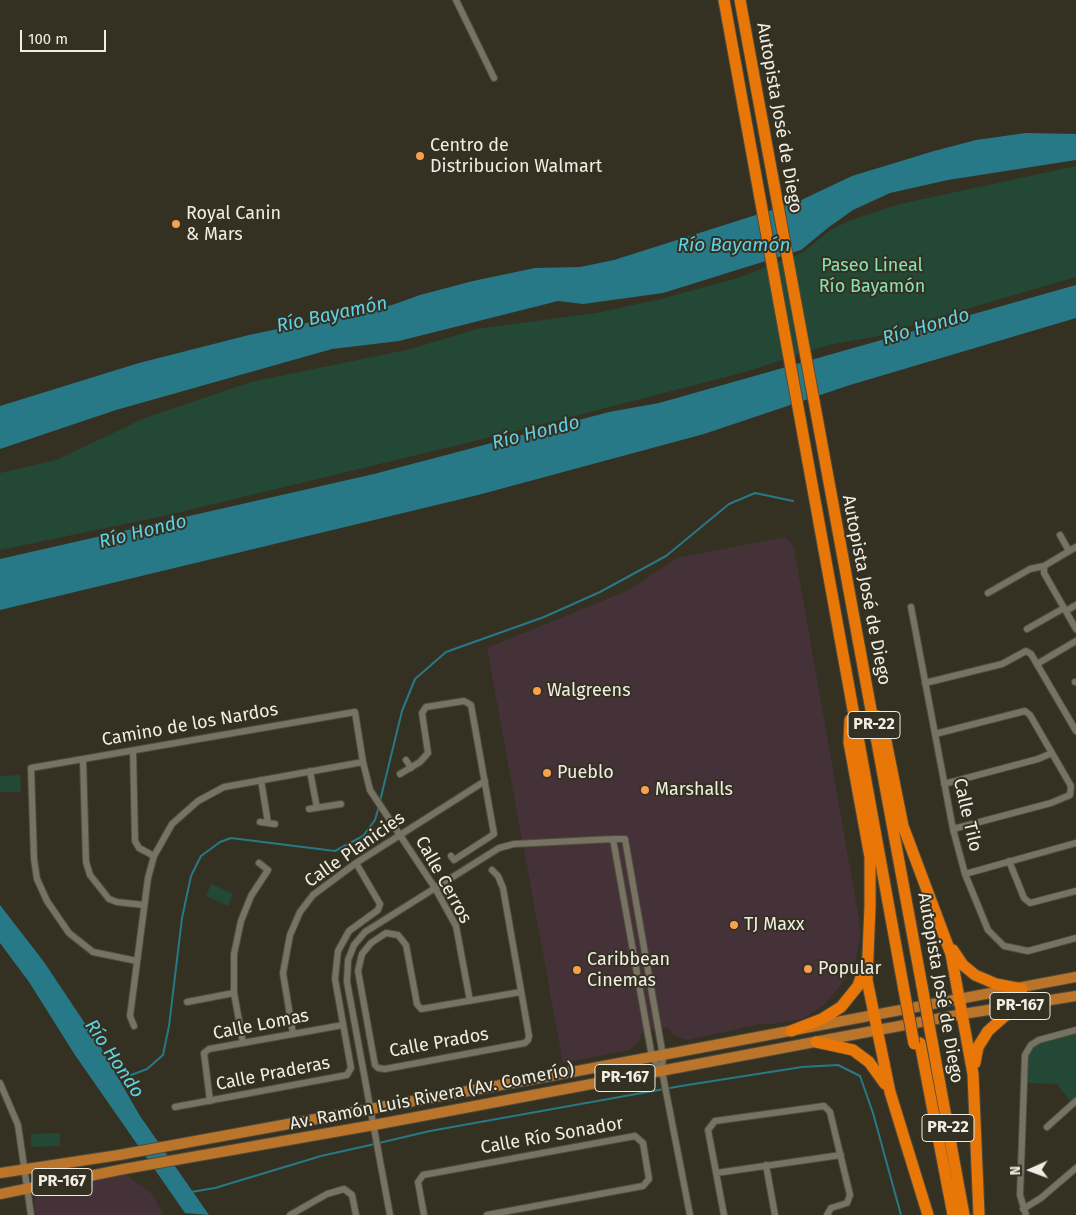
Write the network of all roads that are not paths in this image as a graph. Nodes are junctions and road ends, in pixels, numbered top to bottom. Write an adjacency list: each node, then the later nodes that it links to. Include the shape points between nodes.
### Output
1 (456, 0): 4 (street)
2 (724, 0): 18 (highway, Autopista José de Diego / PR-22)
3 (740, 0): 5 (highway, Autopista José de Diego / PR-22)
4 (494, 78)
5 (825, 466): 20 (highway, Autopista José de Diego / PR-22); 59 (highway, via 830,520)
6 (1060, 535): 8 (street)
7 (1076, 547): 8 (street)
8 (1069, 551): 9 (street)
9 (1044, 566): 10 (street, via 1030,568); 13 (street, via 1044,573)
10 (988, 593)
11 (1076, 606): 13 (street)
12 (911, 607): 19 (street, Calle Tilo)
13 (1065, 610): 14 (street); 15 (street)
14 (1027, 629)
15 (1076, 629)
16 (1076, 641): 17 (street)
17 (1037, 664): 19 (street, via 1026,651 1002,664); 23 (street)
18 (845, 665): 21 (highway, Autopista José de Diego / PR-22); 59 (highway, via 857,698)
19 (925, 683): 24 (street, Calle Tilo)
20 (868, 696): 54 (highway, via 884,731 903,826); 59 (highway, Autopista José de Diego / PR-22)
21 (851, 700): 57 (highway, via 849,742 870,857); 59 (highway, Autopista José de Diego / PR-22)
22 (355, 712): 25 (street, Camino de los Nardos); 29 (street, Calle Cerros)
23 (1076, 731)
24 (935, 734): 26 (street, via 1025,711); 35 (street, Calle Tilo)
25 (133, 750): 27 (street, Camino de los Nardos); 44 (street, via 135,841 139,848)
26 (1052, 753): 35 (street); 40 (street, via 1071,786 1070,795)
27 (83, 759): 53 (street, via 86,862 90,875 109,899); 56 (street, Camino de los Nardos, via 30,768 37,879 47,901 69,933 93,952)
28 (406, 760): 30 (street)
29 (363, 762): 31 (street); 41 (street, Calle Cerros, via 370,790)
30 (411, 768): 32 (street); 34 (street, via 428,753 422,713 426,707 464,701 471,705)
31 (310, 771): 33 (street); 37 (street)
32 (400, 774)
33 (261, 780): 39 (street); 44 (street, via 224,787 198,801 172,824)
34 (485, 781): 41 (street, Calle Planicies); 45 (street, via 494,834 454,860)
35 (944, 784): 40 (street, Calle Tilo)
36 (341, 804): 37 (street)
37 (317, 808): 38 (street)
38 (309, 809)
39 (268, 823)
40 (953, 829): 50 (street, Calle Tilo)
41 (400, 834): 48 (street, Calle Planicies); 51 (street, Calle Cerros)
42 (613, 839): 51 (street, via 514,844 499,848); 79 (street); 79 (street, via 625,840)
43 (1076, 843): 46 (street)
44 (154, 856): 53 (street)
45 (451, 856)
46 (1009, 861): 50 (street); 52 (street, via 1024,898 1030,902)
47 (259, 863): 62 (street, via 268,870 251,896 241,921 234,954)
48 (356, 863): 70 (street, Calle Praderas, via 380,904 378,910 349,931 338,951 335,979); 75 (street, Calle Planicies, via 314,895 300,912 290,935 284,973)
49 (492, 870): 61 (street, via 503,888)
50 (965, 874): 55 (street, Calle Tilo, via 988,930 1004,946 1028,951)
51 (435, 888): 65 (street, Calle Cerros, via 456,926); 87 (street, via 365,932 354,945 348,960 347,982)
52 (1076, 891)
53 (144, 905): 56 (street)
54 (946, 938): 60 (highway, via 963,965 975,975 996,984); 64 (highway)
55 (1076, 938)
56 (137, 961): 71 (street, via 130,1016)
57 (866, 961): 69 (highway); 74 (highway, via 858,986 841,1007 822,1019)
58 (1076, 977): 60 (main road, Av. Ramón Luis Rivera (Av. Comerío) / PR-167)
59 (913, 988): 77 (highway, Autopista José de Diego / PR-22, bridge); 77 (highway, Autopista José de Diego / PR-22, bridge)
60 (1022, 989): 64 (main road, Av. Ramón Luis Rivera (Av. Comerío) / PR-167)
61 (521, 992): 65 (street, Calle Prados); 65 (street, Calle Prados, via 529,1036 525,1043 378,1068 358,971 362,954 386,933 398,934 406,945 418,1007 425,1010)
62 (234, 993): 66 (street, via 194,997); 78 (street)
63 (1076, 996): 67 (main road, Av. Ramón Luis Rivera (Av. Comerío) / PR-167)
64 (960, 1000): 68 (highway); 69 (main road, Av. Ramón Luis Rivera (Av. Comerío) / PR-167)
65 (470, 1001)
66 (187, 1002)
67 (1028, 1004): 68 (main road, Av. Ramón Luis Rivera (Av. Comerío) / PR-167); 81 (highway, via 988,1030 978,1048)
68 (963, 1014): 72 (main road, Av. Ramón Luis Rivera (Av. Comerío) / PR-167); 81 (highway)
69 (873, 1016): 72 (highway); 74 (main road, Av. Ramón Luis Rivera (Av. Comerío) / PR-167)
70 (343, 1025): 75 (street, Calle Lomas); 84 (street, Calle Praderas, via 351,1068 347,1075)
71 (134, 1026)
72 (876, 1030): 76 (main road, Av. Ramón Luis Rivera (Av. Comerío) / PR-167); 83 (highway)
73 (1076, 1030): 98 (street, via 1039,1040 1025,1055 1020,1196)
74 (791, 1031): 79 (main road, Av. Ramón Luis Rivera (Av. Comerío) / PR-167)
75 (293, 1034): 78 (street, Calle Lomas)
76 (816, 1042): 80 (main road, Av. Ramón Luis Rivera (Av. Comerío) / PR-167); 83 (highway, via 847,1047 861,1055 875,1068)
77 (923, 1042): 110 (highway, Autopista José de Diego / PR-22); 111 (highway); 112 (highway, Autopista José de Diego / PR-22)
78 (243, 1043): 84 (street, Calle Lomas, via 209,1049 204,1053)
79 (658, 1057): 80 (street); 80 (street); 87 (main road, Av. Ramón Luis Rivera (Av. Comerío) / PR-167)
80 (662, 1071): 89 (main road, Av. Ramón Luis Rivera (Av. Comerío) / PR-167); 105 (street)
81 (973, 1074): 113 (highway)
82 (0, 1082): 92 (street, via 18,1125)
83 (890, 1092): 109 (highway)
84 (210, 1101): 86 (street, Calle Praderas)
85 (1076, 1101): 88 (street)
86 (175, 1107)
87 (370, 1107): 89 (street); 92 (main road, Av. Ramón Luis Rivera (Av. Comerío) / PR-167, via 119,1155)
88 (1049, 1122)
89 (374, 1125): 96 (main road, Av. Ramón Luis Rivera (Av. Comerío) / PR-167, via 192,1156); 102 (street)
90 (841, 1155): 91 (street); 95 (street, via 830,1112 824,1106 715,1121 708,1130); 108 (street, via 849,1199 847,1204 832,1208)
91 (766, 1165): 95 (street); 107 (street)
92 (25, 1168): 94 (main road, Av. Ramón Luis Rivera (Av. Comerío) / PR-167); 96 (street)
93 (1076, 1168): 98 (street)
94 (0, 1173)
95 (716, 1173): 106 (street)
96 (27, 1189): 97 (main road, Av. Ramón Luis Rivera (Av. Comerío) / PR-167); 99 (street)
97 (0, 1194)
98 (1024, 1212)
99 (31, 1215)
100 (290, 1215): 101 (street, via 327,1194 344,1189 352,1195)
101 (356, 1215)
102 (390, 1215)
103 (424, 1215): 104 (street, Calle Río Sonador, via 418,1182 423,1175 635,1136 643,1143 649,1179 643,1186)
104 (487, 1215)
105 (690, 1215)
106 (724, 1215)
107 (775, 1215)
108 (827, 1215)
109 (928, 1215)
110 (945, 1215)
111 (955, 1215)
112 (964, 1215)
113 (979, 1215)

